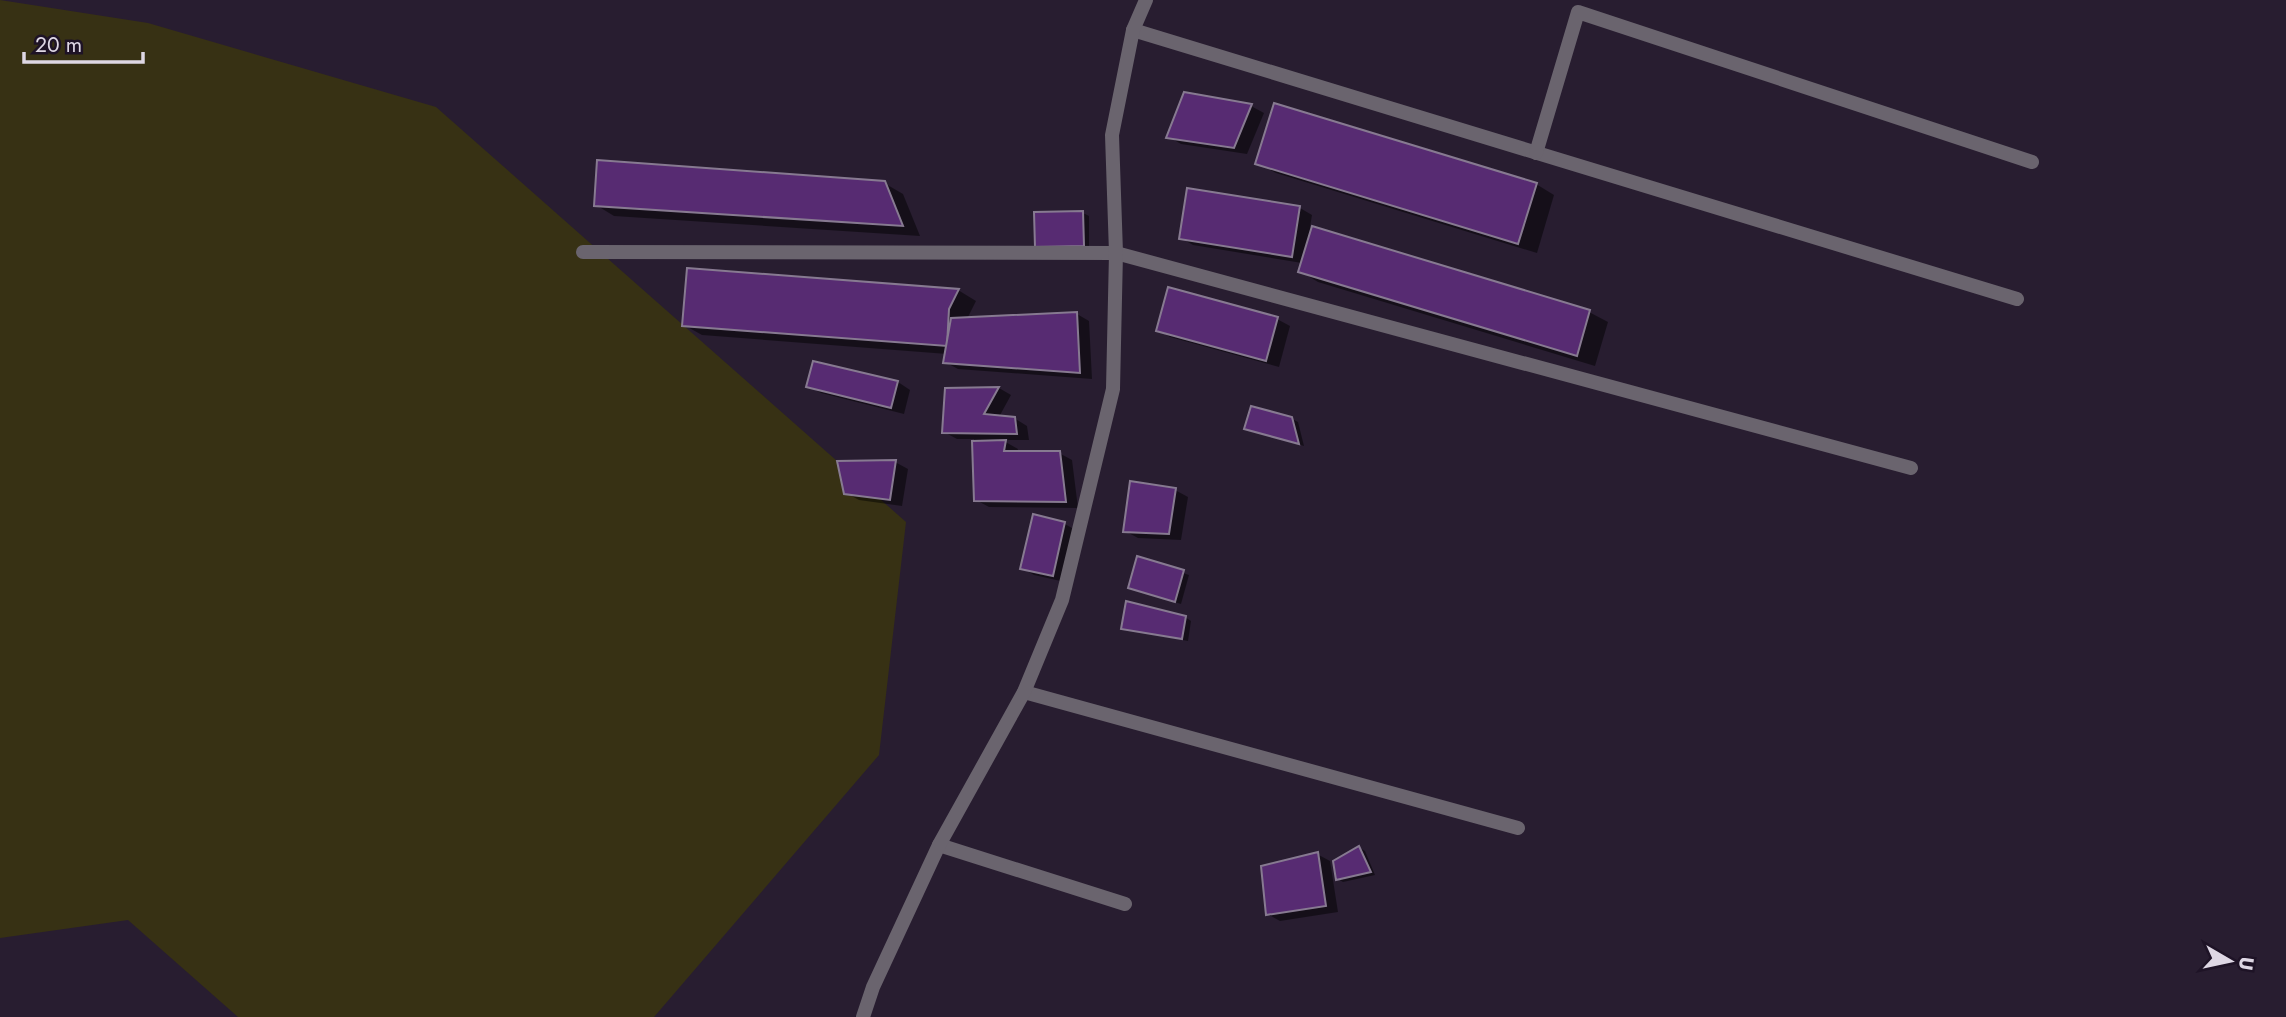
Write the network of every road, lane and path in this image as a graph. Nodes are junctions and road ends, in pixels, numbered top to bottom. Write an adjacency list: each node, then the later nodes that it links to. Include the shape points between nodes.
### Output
1 (1146, 0): 2 (street)
2 (1133, 30): 3 (street); 6 (street, via 1112,135)
3 (1535, 153): 4 (street, via 1578,12); 7 (street)
4 (2032, 162)
5 (583, 252): 6 (street)
6 (1116, 253): 8 (street); 9 (street, via 1113,389 1062,600)
7 (2017, 299)
8 (1911, 468)
9 (1024, 692): 10 (street); 11 (street)
10 (1518, 828)
11 (939, 845): 12 (street); 13 (street)
12 (1125, 904)
13 (863, 1017)

